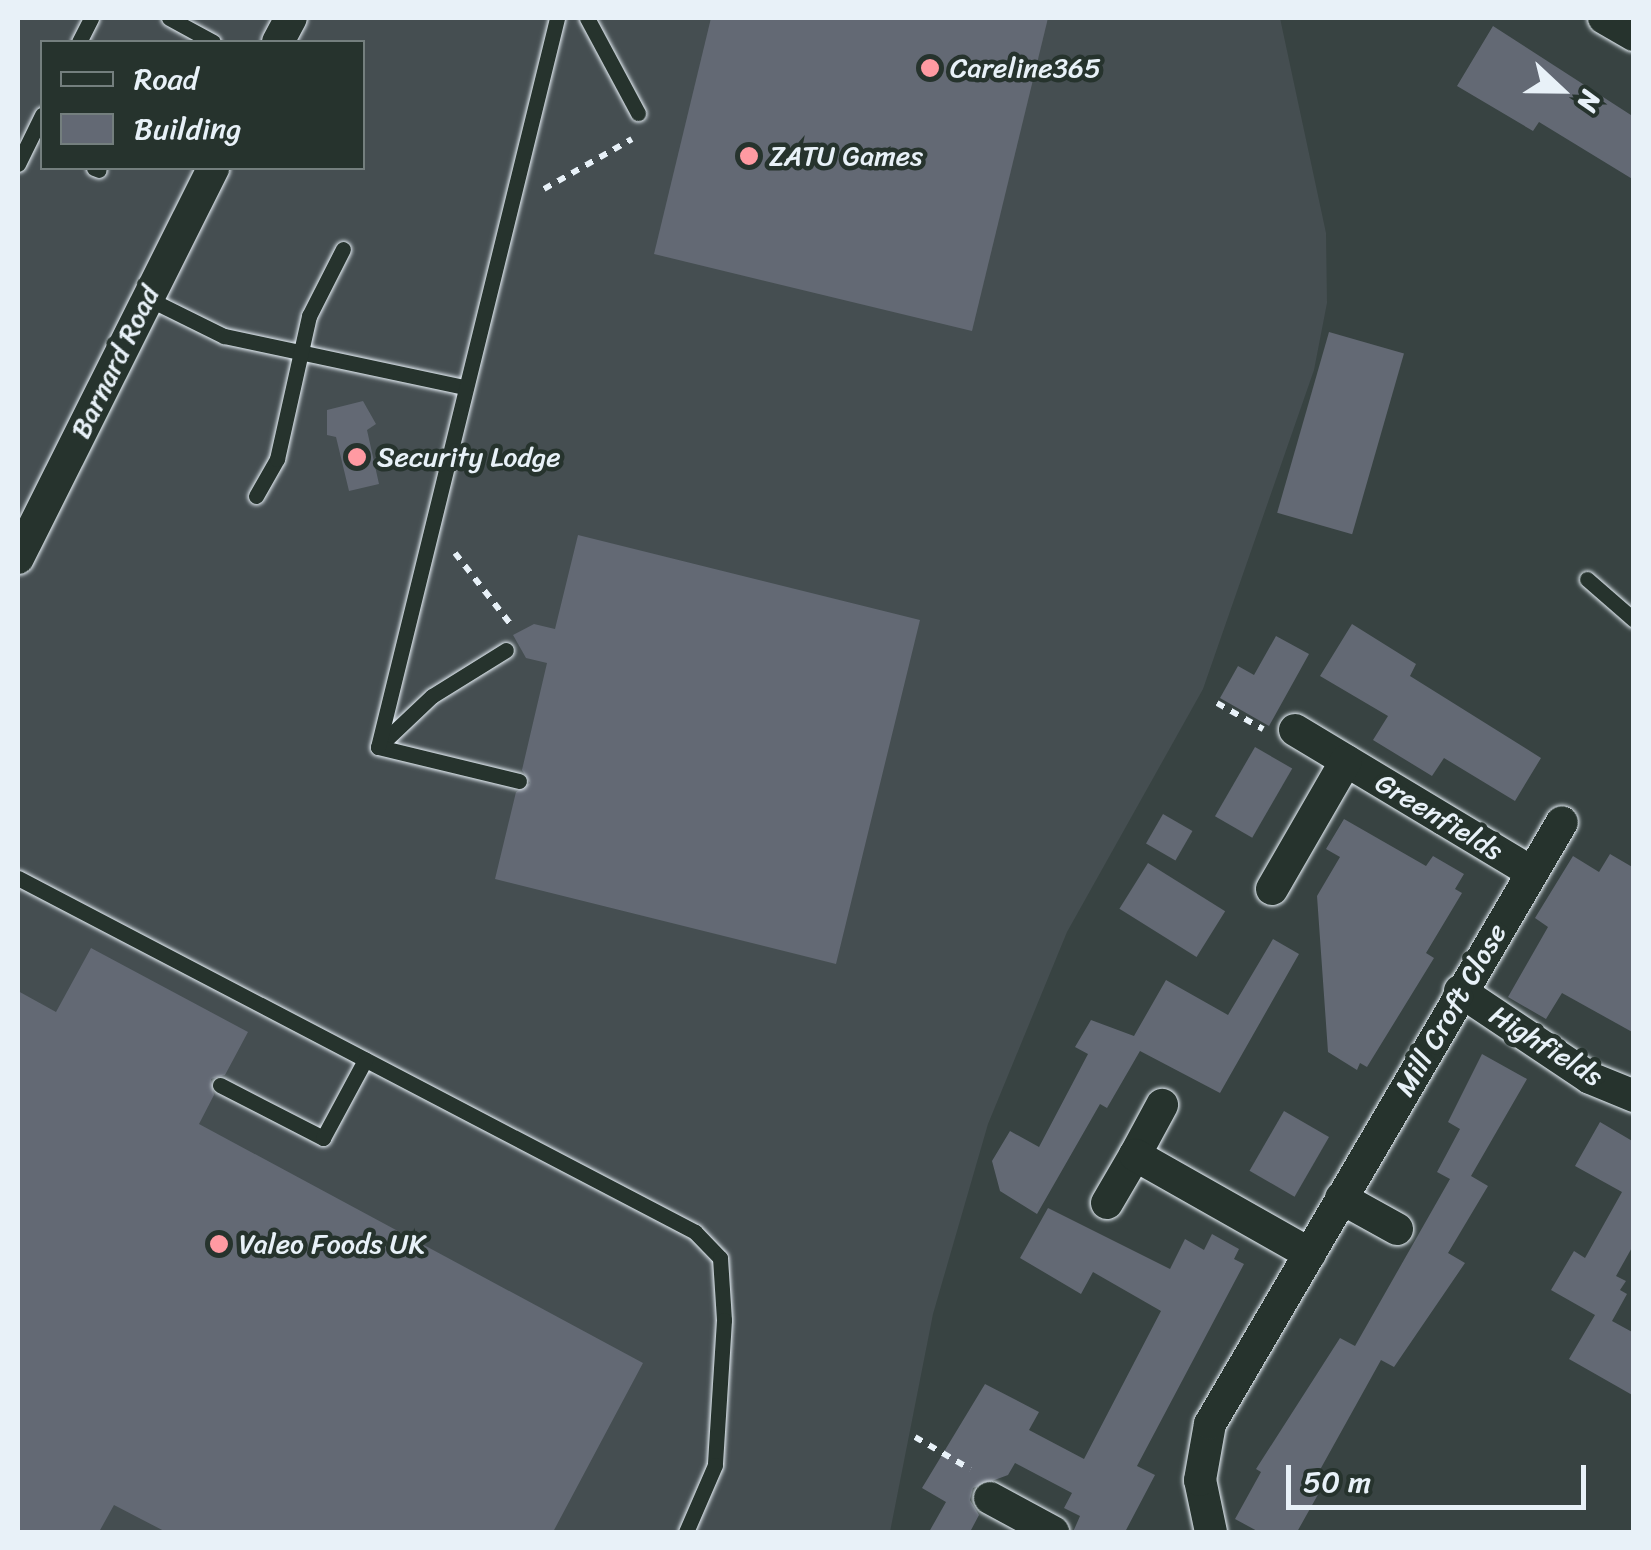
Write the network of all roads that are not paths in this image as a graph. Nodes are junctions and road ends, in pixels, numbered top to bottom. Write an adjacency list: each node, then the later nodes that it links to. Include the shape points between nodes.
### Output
1 (92, 18): 7 (lane)
2 (169, 18): 8 (lane)
3 (557, 18): 16 (lane)
4 (587, 18): 9 (lane)
5 (1604, 18): 6 (street)
6 (1634, 35)
7 (80, 40)
8 (210, 40)
9 (638, 113)
10 (37, 140): 11 (lane)
11 (18, 164)
12 (213, 170): 14 (street, Barnard Road)
13 (343, 249): 15 (lane)
14 (147, 297): 15 (lane, via 224,336); 18 (street, Barnard Road)
15 (297, 350): 16 (lane); 17 (lane, via 280,447)
16 (464, 387): 23 (lane)
17 (256, 496)
18 (18, 558)
19 (1587, 579): 20 (lane)
20 (1634, 620)
21 (506, 650): 23 (lane, via 432,696)
22 (1296, 730): 24 (street, Greenfields)
23 (378, 747): 25 (lane)
24 (1346, 761): 27 (street, Greenfields); 29 (street, Greenfields)
25 (519, 781)
26 (1562, 822): 27 (street, Mill Croft Close)
27 (1531, 872): 30 (street, Mill Croft Close)
28 (18, 878): 31 (lane)
29 (1272, 889)
30 (1460, 992): 33 (street, Highfields, via 1590,1078); 36 (street, Mill Croft Close)
31 (365, 1060): 32 (lane, via 323,1138); 42 (lane, via 695,1232 720,1258 724,1320 716,1465)
32 (220, 1085)
33 (1634, 1096)
34 (1162, 1106): 35 (street)
35 (1135, 1155): 37 (street); 39 (street)
36 (1341, 1198): 38 (street); 39 (street, Mill Croft Close)
37 (1108, 1203)
38 (1397, 1229)
39 (1310, 1254): 43 (street, Mill Croft Close, via 1210,1424 1200,1480)
40 (990, 1498): 41 (street)
41 (1047, 1531)
42 (686, 1532)
43 (1211, 1532)

